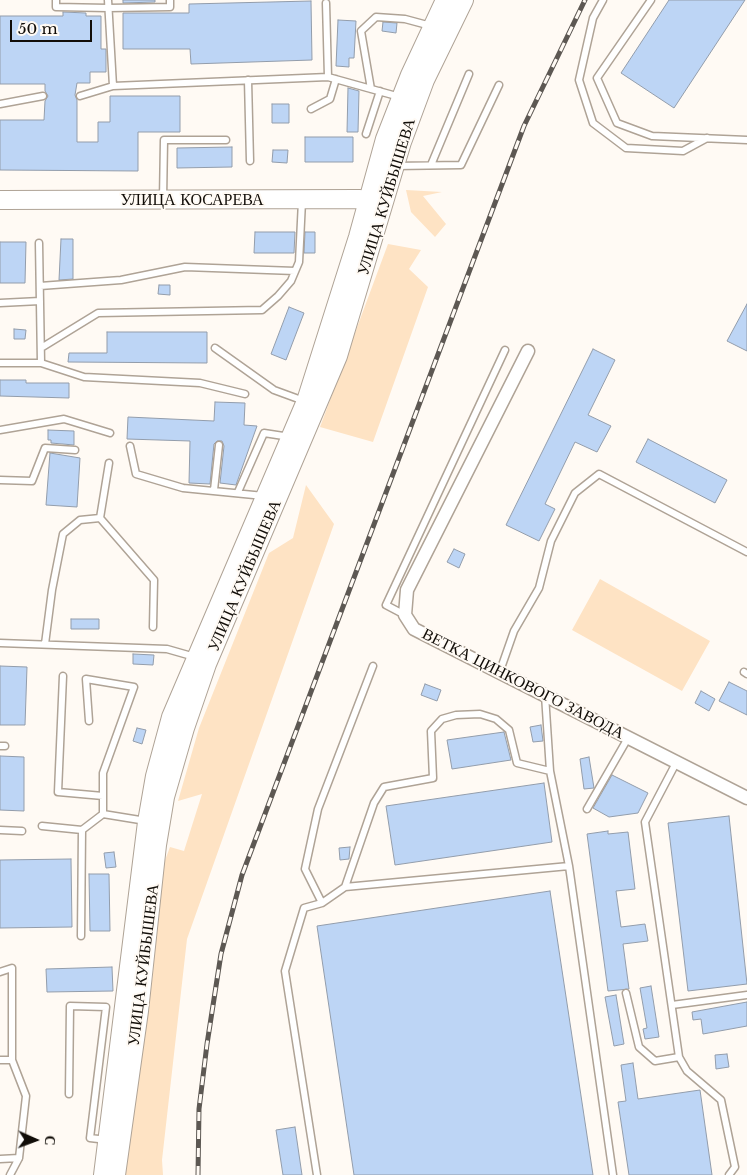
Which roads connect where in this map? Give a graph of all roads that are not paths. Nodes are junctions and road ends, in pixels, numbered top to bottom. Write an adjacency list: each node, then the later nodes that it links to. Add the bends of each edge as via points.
1 (56, 0): 9 (lane, via 56,8)
2 (108, 0): 9 (lane)
3 (170, 0): 9 (lane, via 170,7)
4 (445, 0): 10 (main road, УЛИЦА КУЙБЫШЕВА)
5 (464, 0): 30 (main road, УЛИЦА КУЙБЫШЕВА, via 425,80)
6 (603, 0): 25 (lane, via 593,18 579,80 593,123 626,148 683,151)
7 (651, 0): 25 (lane, via 597,78 617,123 652,136)
8 (326, 3): 12 (lane)
9 (108, 8): 16 (lane)
10 (432, 26): 17 (lane, via 405,19 376,18 361,30); 21 (main road, УЛИЦА КУЙБЫШЕВА)
11 (470, 74): 29 (lane)
12 (328, 77): 13 (lane); 14 (lane)
13 (336, 79): 17 (lane); 23 (lane, via 330,99)
14 (248, 80): 16 (lane); 28 (lane)
15 (499, 85): 29 (lane, via 462,165)
16 (113, 86): 20 (lane)
17 (371, 89): 18 (lane)
18 (380, 91): 21 (lane); 24 (lane)
19 (43, 96): 22 (lane)
20 (80, 96)
21 (402, 97): 34 (main road, УЛИЦА КУЙБЫШЕВА, via 385,139)
22 (0, 104)
23 (311, 109)
24 (366, 134)
25 (708, 137): 27 (lane)
26 (226, 140): 33 (lane, via 164,140)
27 (747, 140)
28 (250, 161)
29 (431, 165): 30 (lane)
30 (394, 166): 34 (main road, УЛИЦА КУЙБЫШЕВА)
31 (302, 199): 33 (main road, УЛИЦА КОСАРЕВА); 34 (main road, УЛИЦА КОСАРЕВА); 36 (lane, via 299,262)
32 (0, 200): 33 (main road, УЛИЦА КОСАРЕВА)
33 (163, 200)
34 (376, 203): 47 (main road, УЛИЦА КУЙБЫШЕВА); 65 (main road, УЛИЦА КУЙБЫШЕВА, via 338,356)
35 (38, 243): 37 (lane)
36 (295, 270): 37 (lane, via 185,267 121,280); 40 (lane, via 291,281 262,310 98,313)
37 (40, 286): 38 (lane)
38 (40, 301): 39 (lane); 40 (lane)
39 (0, 303)
40 (41, 348): 44 (lane)
41 (215, 348): 47 (lane, via 274,390)
42 (505, 350): 61 (lane, via 386,605)
43 (528, 351): 61 (street, via 406,590)
44 (41, 363): 45 (lane); 46 (lane, via 84,377 200,384)
45 (0, 364)
46 (245, 394)
47 (306, 401): 50 (main road, УЛИЦА КУЙБЫШЕВА)
48 (0, 430): 49 (lane, via 64,419)
49 (110, 433)
50 (290, 436): 57 (lane, via 264,433); 58 (main road, УЛИЦА КУЙБЫШЕВА)
51 (219, 445): 56 (lane)
52 (130, 446): 56 (lane, via 136,474 183,488)
53 (75, 450): 55 (lane, via 45,448 32,481)
54 (109, 463): 59 (lane)
55 (0, 480)
56 (214, 490): 57 (lane)
57 (238, 492): 58 (lane)
58 (265, 496): 65 (main road, УЛИЦА КУЙБЫШЕВА)
59 (100, 518): 62 (lane, via 154,580); 64 (lane, via 80,520 63,534)
60 (747, 552): 67 (lane, via 599,474 574,493 550,541 539,588 514,631)
61 (405, 614): 67 (street, ВЕТКА ЦИНКОВОГО ЗАВОДА, via 414,629)
62 (153, 627)
63 (0, 643): 64 (lane)
64 (45, 644): 65 (lane, via 166,649)
65 (202, 661): 78 (main road, УЛИЦА КУЙБЫШЕВА, via 171,717); 95 (main road, УЛИЦА КУЙБЫШЕВА, via 165,796 139,1011)
66 (373, 666): 85 (lane, via 318,809 305,869)
67 (500, 671): 69 (street, ВЕТКА ЦИНКОВОГО ЗАВОДА)
68 (63, 676): 74 (lane, via 58,792)
69 (545, 694): 71 (street, ВЕТКА ЦИНКОВОГО ЗАВОДА); 73 (lane)
70 (90, 721): 74 (lane, via 86,679 134,687 103,773)
71 (628, 738): 72 (street, ВЕТКА ЦИНКОВОГО ЗАВОДА); 76 (lane)
72 (676, 763): 75 (street, ВЕТКА ЦИНКОВОГО ЗАВОДА); 90 (lane, via 645,822)
73 (550, 771): 83 (lane); 84 (lane, via 517,763 509,730 496,719 480,714 442,719 431,731 433,778 384,787 374,803)
74 (103, 796): 77 (lane)
75 (747, 798)
76 (587, 809)
77 (103, 814): 78 (lane); 81 (lane)
78 (147, 822): 95 (main road, УЛИЦА КУЙБЫШЕВА)
79 (42, 826): 81 (lane)
80 (0, 830): 82 (lane)
81 (82, 830): 86 (lane)
82 (22, 831)
83 (569, 866): 84 (lane); 103 (lane)
84 (345, 887): 85 (lane)
85 (322, 903): 102 (lane, via 304,908 285,971)
86 (81, 936)
87 (0, 972): 93 (lane, via 12,968)
88 (626, 993): 91 (lane, via 639,1047 655,1061)
89 (747, 994): 90 (lane)
90 (672, 1005): 91 (lane)
91 (679, 1057): 104 (lane, via 687,1071 722,1100 735,1167)
92 (0, 1060): 93 (lane)
93 (12, 1060): 97 (lane, via 26,1096)
94 (69, 1094): 96 (lane, via 70,1006 106,1007 90,1138)
95 (116, 1120): 96 (main road, УЛИЦА КУЙБЫШЕВА); 101 (main road, УЛИЦА КУЙБЫШЕВА)
96 (107, 1140): 100 (main road, УЛИЦА КУЙБЫШЕВА)
97 (19, 1158): 98 (lane); 99 (lane)
98 (0, 1159)
99 (10, 1175)
100 (103, 1175)
101 (116, 1175)
102 (317, 1175)
103 (614, 1175)
104 (729, 1175)

